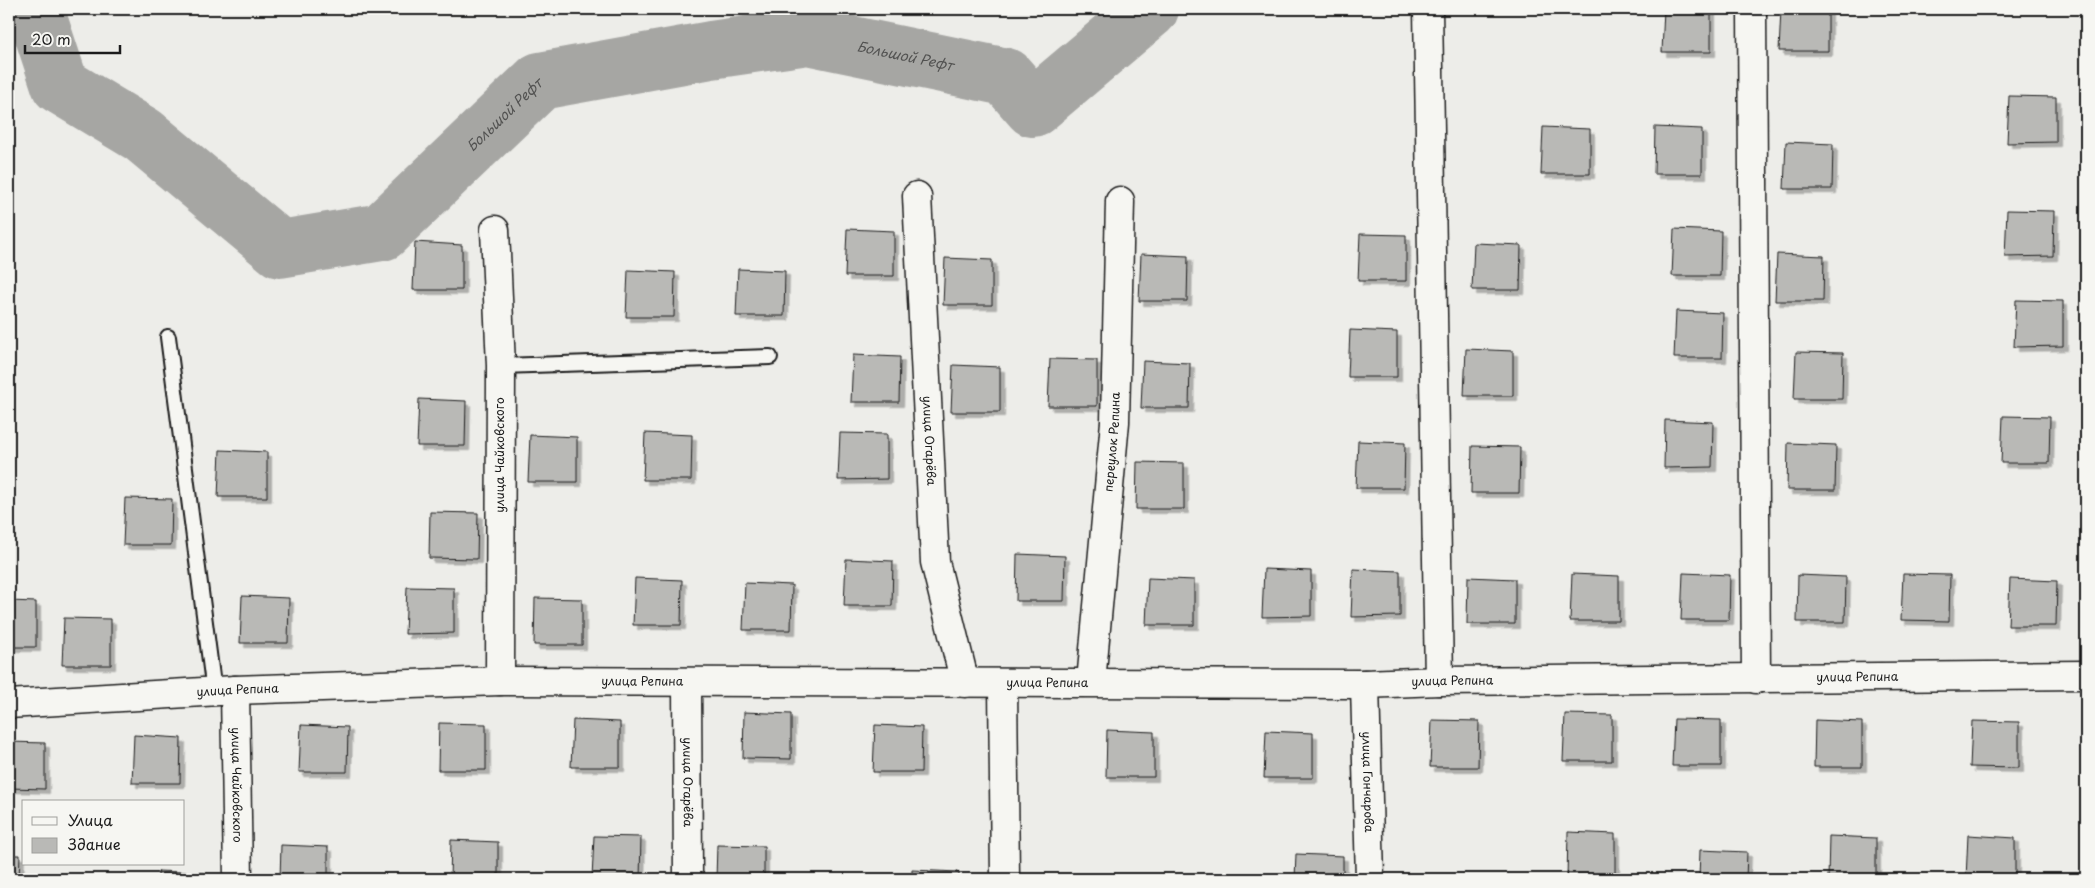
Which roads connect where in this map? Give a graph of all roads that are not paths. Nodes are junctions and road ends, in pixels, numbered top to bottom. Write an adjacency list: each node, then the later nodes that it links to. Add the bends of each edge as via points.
1 (1428, 9): 12 (street)
2 (1752, 9): 10 (street)
3 (917, 196): 15 (street, улица Огарёва, via 935,562)
4 (1120, 200): 13 (street, переулок Репина, via 1115,422)
5 (496, 230): 8 (street, улица Чайковского)
6 (168, 337): 18 (lane)
7 (770, 357): 8 (lane)
8 (501, 366): 11 (street, улица Чайковского)
9 (2086, 674): 10 (street, улица Репина)
10 (1756, 679): 12 (street, улица Репина)
11 (500, 681): 14 (street, улица Репина); 18 (street, улица Репина)
12 (1439, 681): 16 (street, улица Репина)
13 (1092, 682): 16 (street, улица Репина); 17 (street, улица Репина)
14 (687, 683): 15 (street, улица Репина); 21 (street, улица Огарёва)
15 (965, 683): 17 (street, улица Репина)
16 (1365, 684): 23 (street, улица Гончарова)
17 (1003, 685): 22 (street)
18 (224, 691): 19 (street, улица Репина); 20 (street, улица Чайковского)
19 (9, 704)
20 (238, 879)
21 (688, 879)
22 (1004, 879)
23 (1370, 879)

